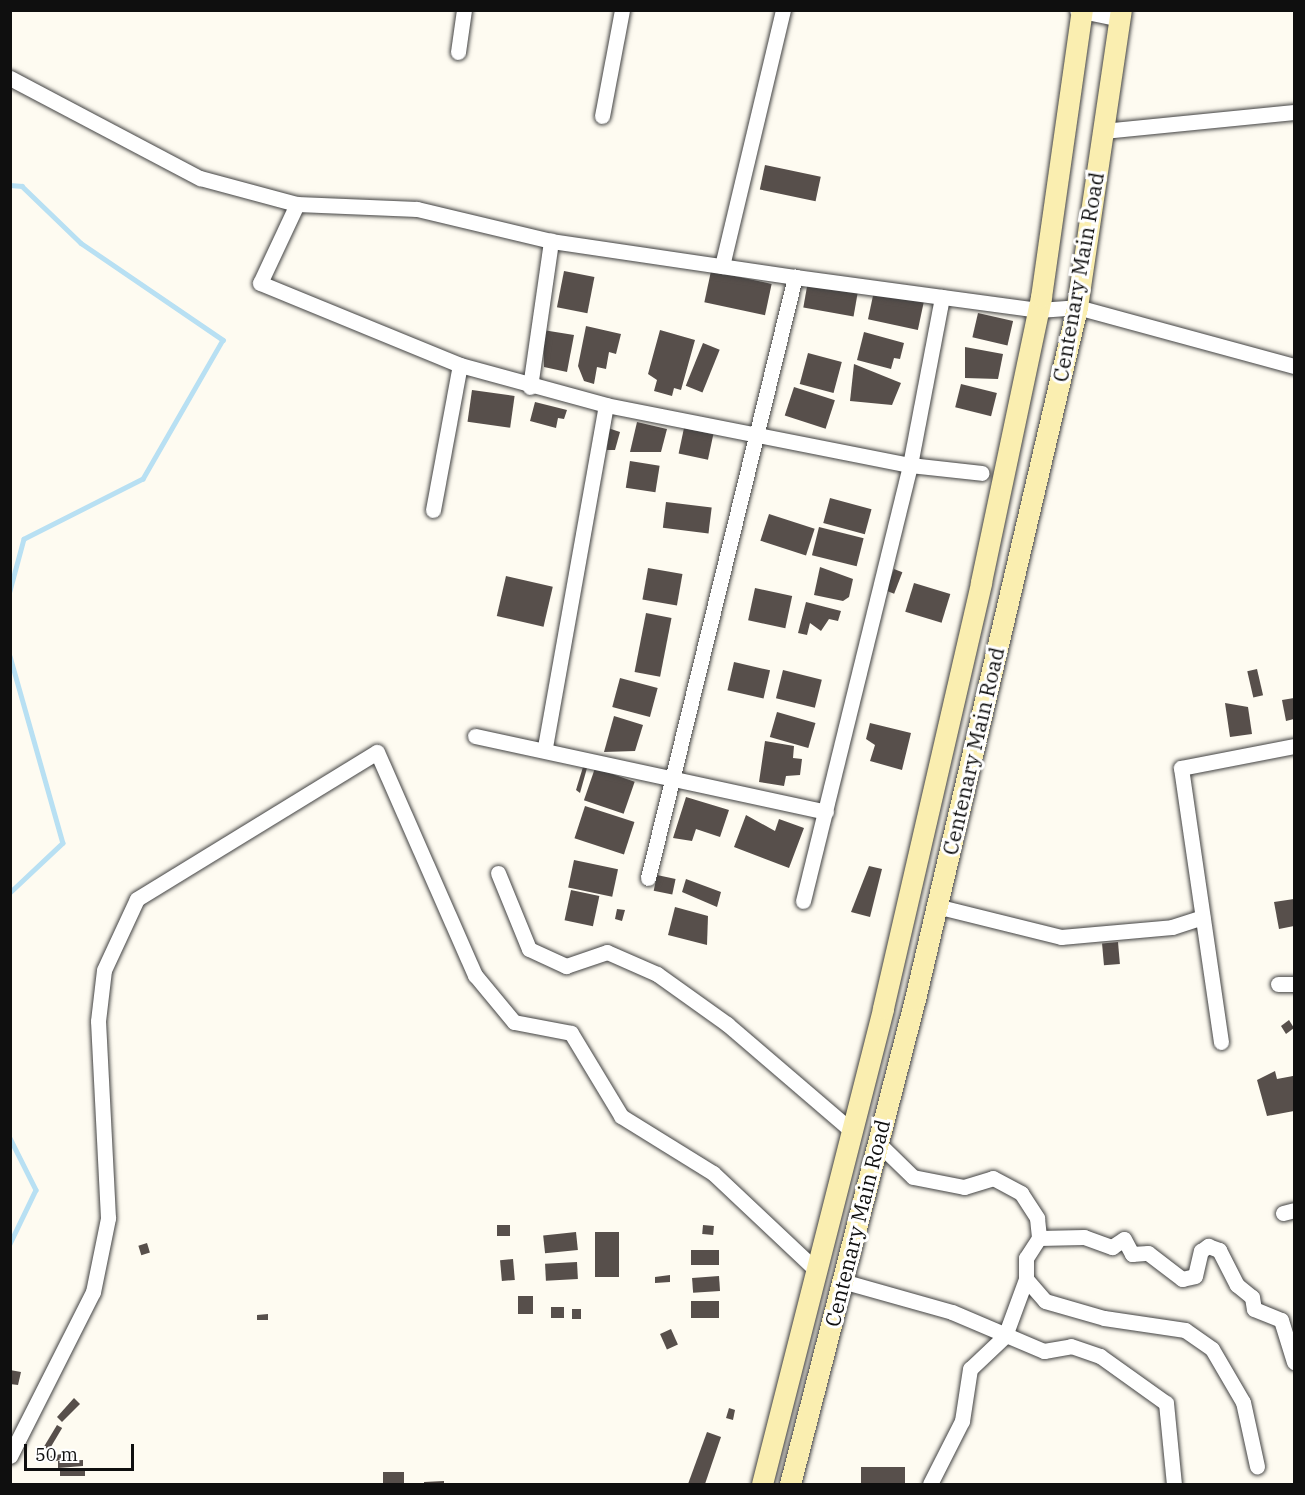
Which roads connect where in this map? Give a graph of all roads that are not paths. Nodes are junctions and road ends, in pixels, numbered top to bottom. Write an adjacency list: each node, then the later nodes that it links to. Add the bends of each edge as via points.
1 (464, 10): 6 (street)
2 (622, 10): 9 (street)
3 (783, 10): 13 (street)
4 (1080, 11): 5 (street); 17 (street, Centenary Main Road)
5 (1120, 15): 10 (street, Centenary Main Road)
6 (458, 52)
7 (10, 78): 11 (street, via 201,177)
8 (1294, 112): 10 (street)
9 (602, 116)
10 (1103, 131): 16 (street, Centenary Main Road)
11 (297, 204): 12 (street, via 417,209); 18 (street, via 260,283)
12 (551, 241): 13 (street); 20 (street)
13 (722, 266): 14 (street)
14 (795, 277): 15 (street); 22 (street)
15 (942, 297): 17 (street); 23 (street)
16 (1077, 307): 17 (street); 19 (street); 34 (street, Centenary Main Road)
17 (1038, 310): 38 (street, Centenary Main Road)
18 (460, 365): 20 (street); 25 (street)
19 (1294, 366)
20 (530, 387): 21 (street)
21 (606, 405): 22 (street); 28 (street)
22 (757, 433): 23 (street); 29 (street)
23 (910, 465): 24 (street); 30 (street)
24 (982, 473)
25 (433, 510)
26 (475, 736): 28 (street)
27 (1294, 746): 35 (street, via 1180,768)
28 (545, 747): 29 (street)
29 (670, 778): 30 (street); 32 (street)
30 (826, 812): 33 (street)
31 (498, 873): 41 (street, via 529,949 566,966 608,952 657,974 727,1024)
32 (648, 878)
33 (803, 901)
34 (936, 906): 35 (street, via 1061,937 1172,927); 39 (street, Centenary Main Road)
35 (1202, 917): 40 (street)
36 (1278, 984): 37 (street)
37 (1294, 984)
38 (882, 1008): 39 (street); 41 (street, Centenary Main Road)
39 (910, 1017): 42 (street, Centenary Main Road)
40 (1221, 1042)
41 (852, 1131): 44 (street, Centenary Main Road)
42 (877, 1142): 43 (street, via 913,1177 964,1187 993,1178 1021,1193 1037,1218); 46 (street, Centenary Main Road)
43 (1039, 1238): 45 (street, via 1026,1258); 48 (street, via 1084,1237 1112,1247 1124,1239 1132,1254 1148,1253 1182,1279 1195,1276 1201,1251 1208,1246 1219,1250 1237,1285 1252,1297 1254,1309 1281,1320)
44 (817, 1271): 49 (street, via 713,1173 621,1116 571,1033 514,1022 475,975 377,752 136,899 104,970 98,1021 108,1218 93,1292); 51 (street, Centenary Main Road)
45 (1026, 1279): 47 (street); 50 (street, via 1045,1301 1104,1318 1185,1330 1212,1349 1243,1402)
46 (842, 1281): 47 (street, via 952,1312); 52 (street, Centenary Main Road)
47 (1005, 1336): 53 (street, via 969,1369 962,1421); 54 (street, via 1044,1351 1071,1346 1100,1356 1166,1403)
48 (1294, 1362)
49 (10, 1456)
50 (1257, 1466)
51 (762, 1485)
52 (790, 1485)
53 (930, 1485)
54 (1174, 1485)

